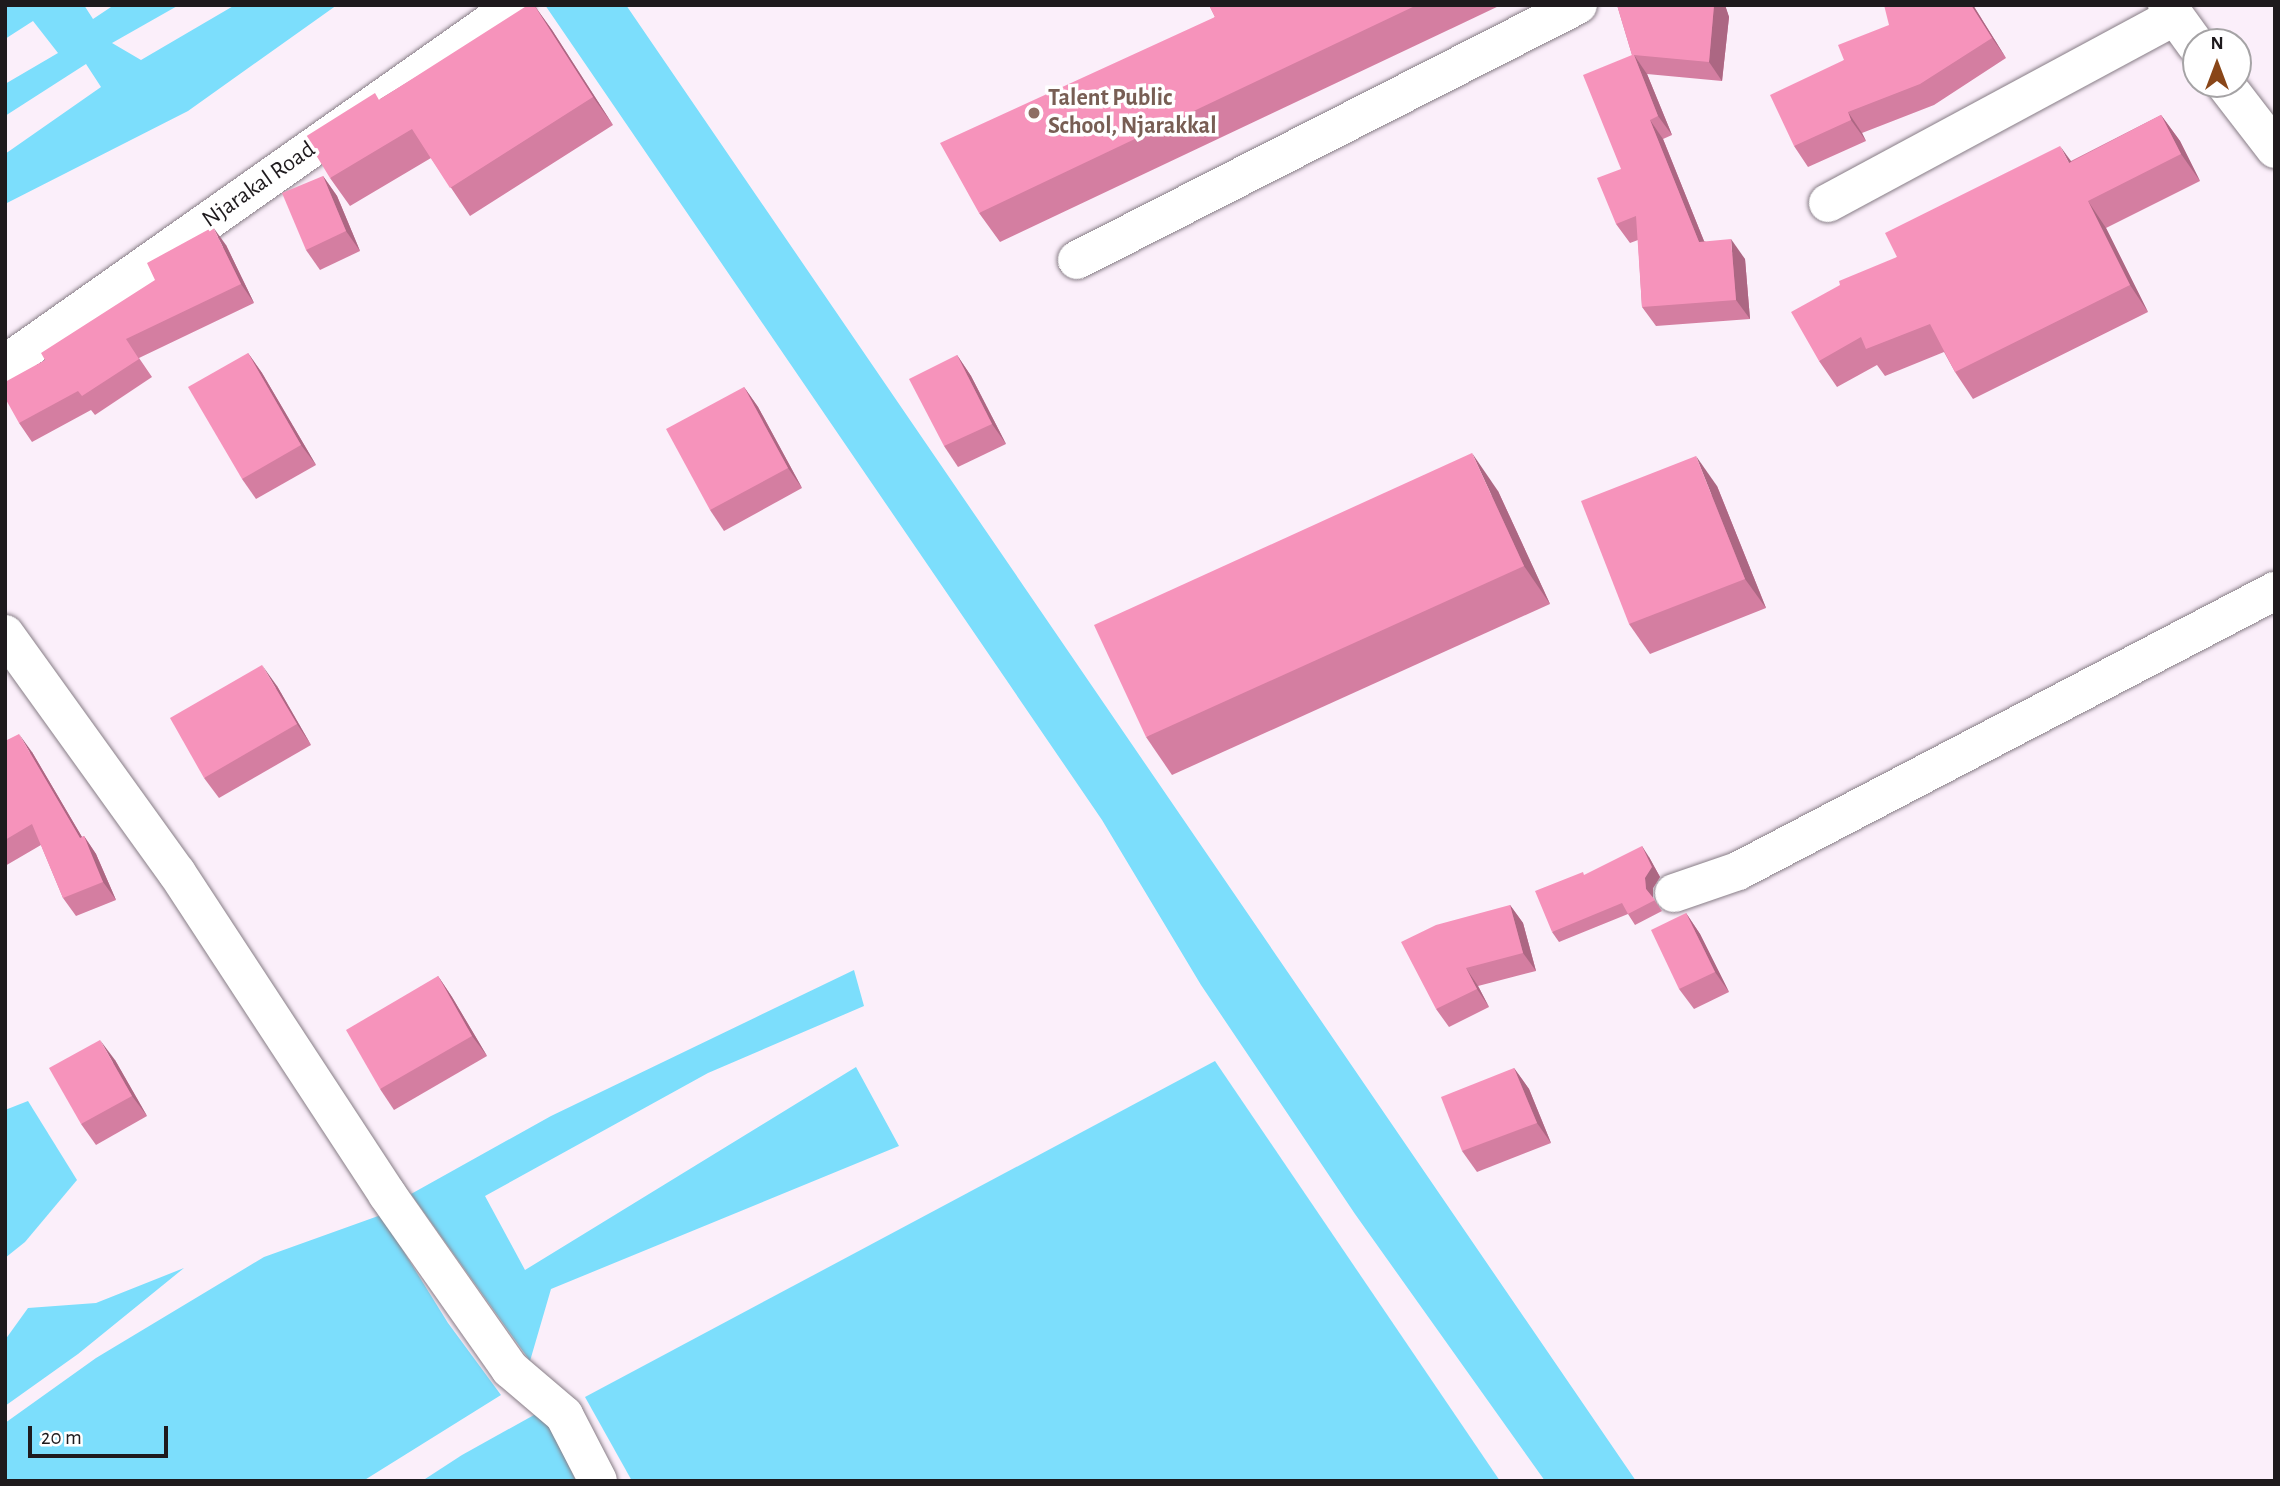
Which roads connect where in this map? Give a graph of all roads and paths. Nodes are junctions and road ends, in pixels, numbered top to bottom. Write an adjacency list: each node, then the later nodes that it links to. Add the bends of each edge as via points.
1 (1578, 5): 7 (street)
2 (514, 6): 8 (street, Njarakal Road)
3 (2179, 22): 6 (street)
4 (2236, 98): 5 (street)
5 (2275, 149)
6 (1828, 203)
7 (1077, 260)
8 (5, 364)
9 (2275, 591): 11 (street, via 1738,871)
10 (5, 634): 12 (street, via 177,873 387,1194 510,1369 564,1416)
11 (1674, 893)
12 (598, 1481)

